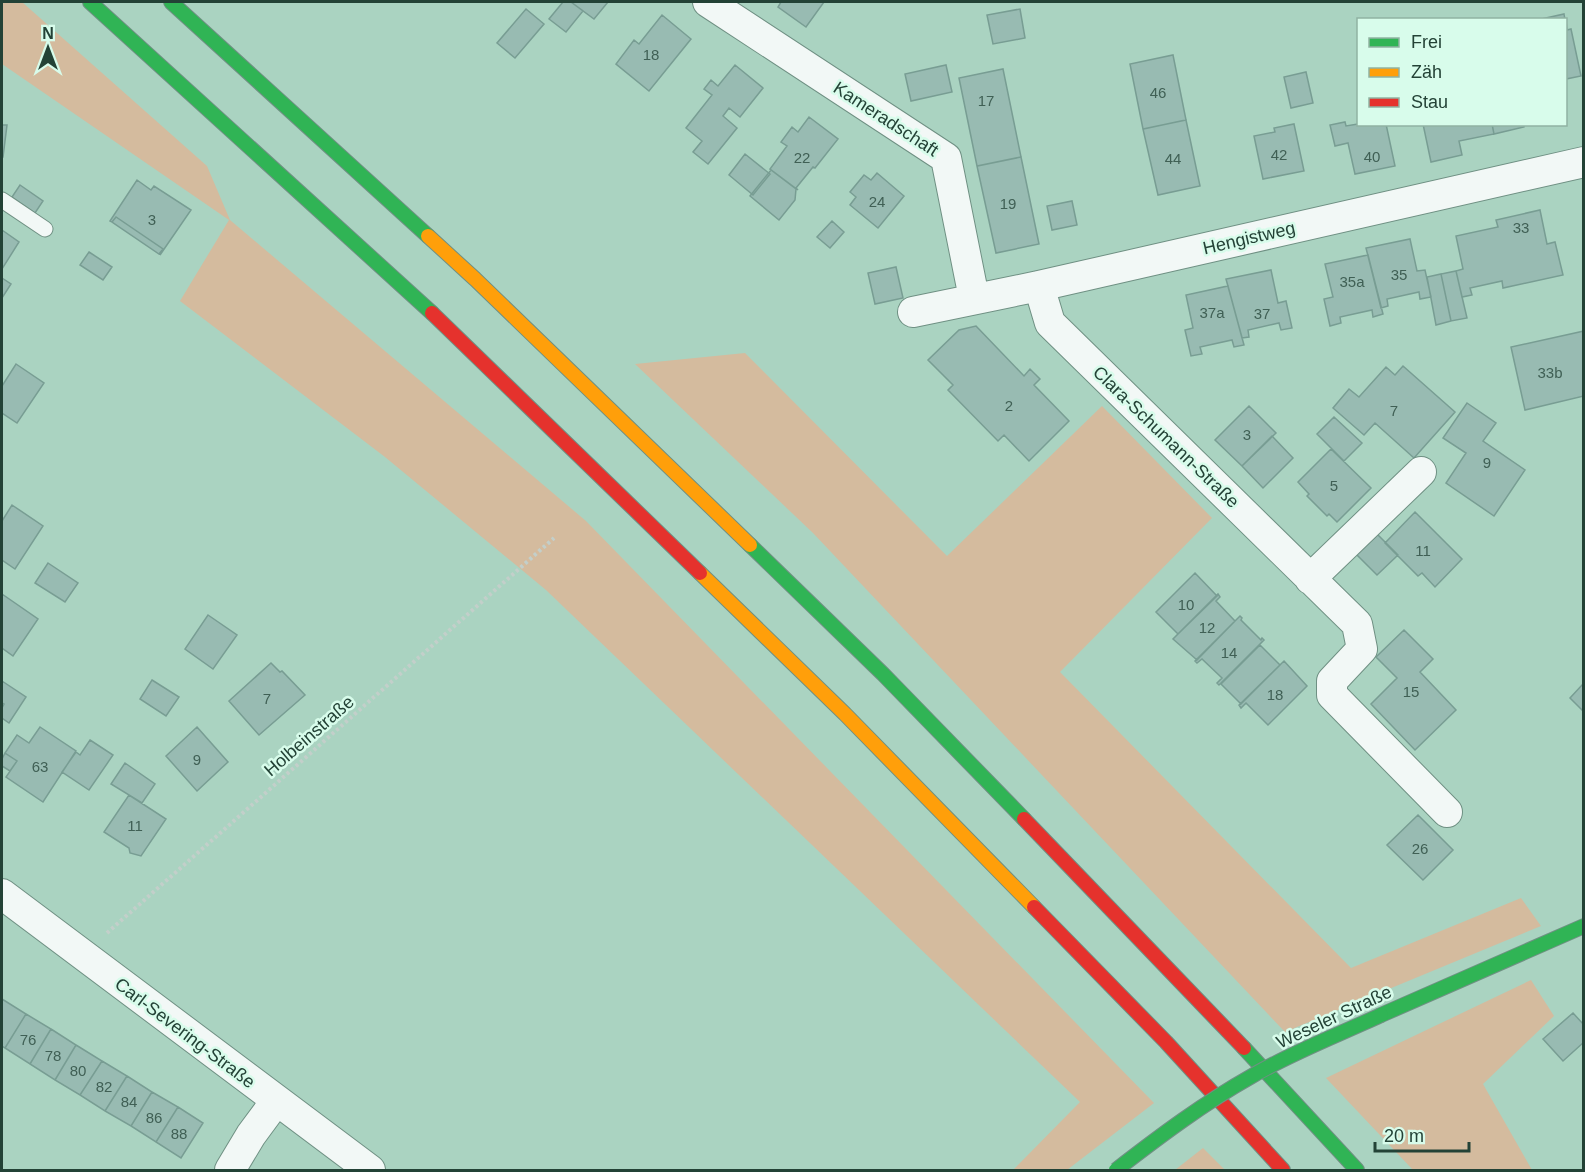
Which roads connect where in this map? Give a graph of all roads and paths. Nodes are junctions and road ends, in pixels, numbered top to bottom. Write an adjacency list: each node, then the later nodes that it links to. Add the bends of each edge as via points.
1 (90, 2): 21 (main road, via 439,320 836,706 1166,1042)
2 (171, 2): 22 (main road, via 475,279 883,674 1203,1003)
3 (708, 2): 8 (street, Kameradschaft, via 946,158)
4 (1584, 162): 7 (street, Hengistweg)
5 (2, 200): 6 (lane)
6 (45, 229)
7 (1039, 286): 8 (street, Hengistweg); 12 (street, Clara-Schumann-Straße, via 1050,323)
8 (974, 298): 9 (street, Hengistweg)
9 (913, 312)
10 (1421, 472): 12 (street)
11 (554, 538): 16 (path, Holbeinstraße)
12 (1310, 579): 13 (street, Clara-Schumann-Straße, via 1357,624 1362,649 1332,681 1332,695)
13 (1447, 812)
14 (2, 894): 16 (street, Carl-Severing-Straße)
15 (1584, 926): 20 (main road, Weseler Straße, bridge, via 1236,1084)
16 (82, 955): 17 (street, Carl-Severing-Straße)
17 (276, 1101): 18 (street); 19 (street, Carl-Severing-Straße)
18 (231, 1170)
19 (370, 1170)
20 (1116, 1170)
21 (1283, 1170)
22 (1357, 1170)

